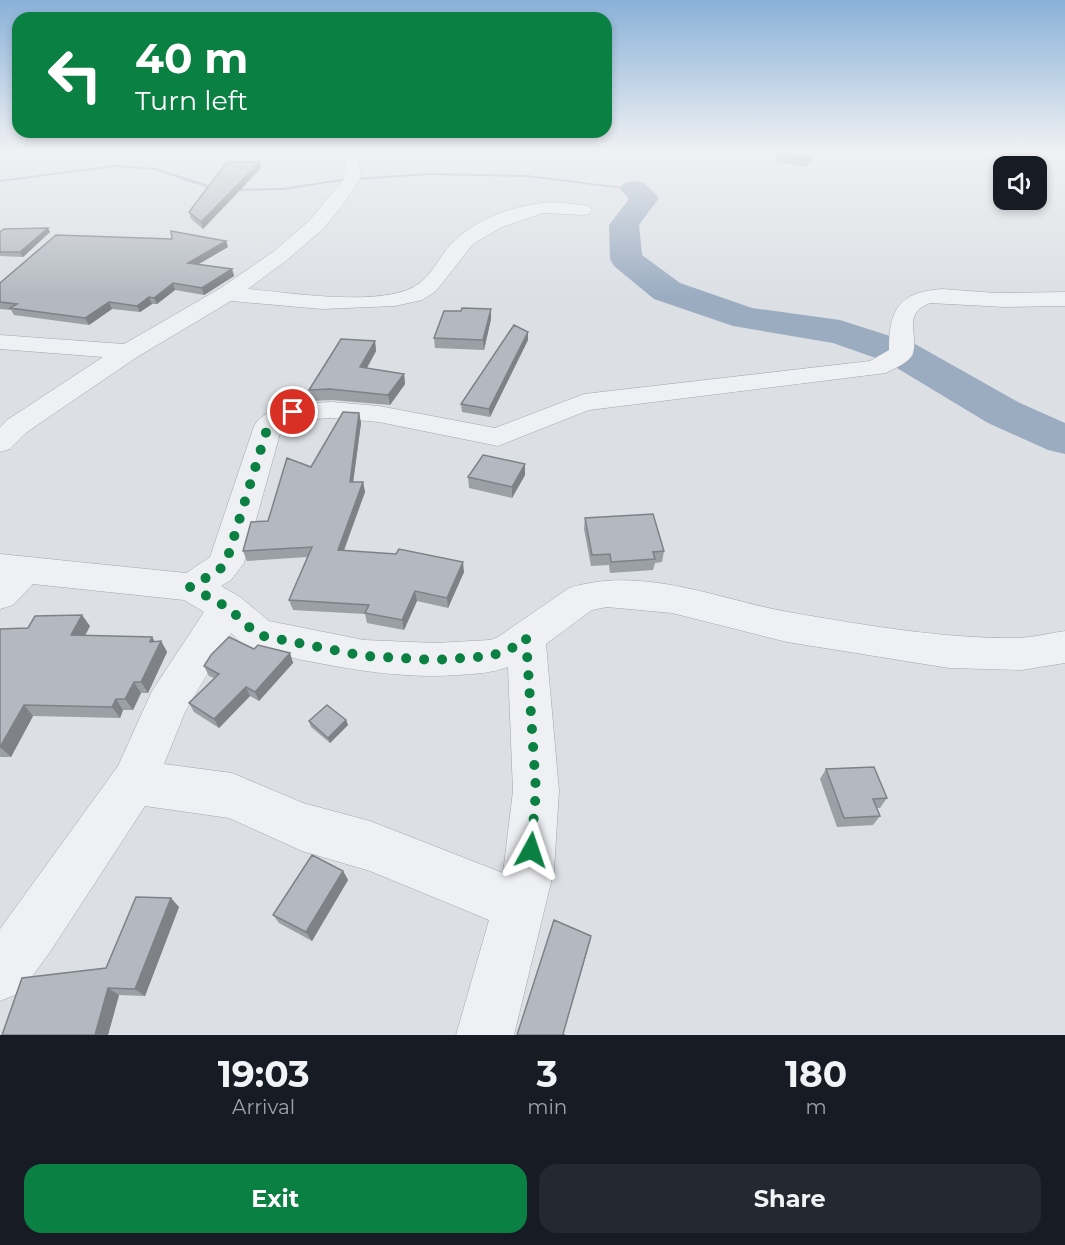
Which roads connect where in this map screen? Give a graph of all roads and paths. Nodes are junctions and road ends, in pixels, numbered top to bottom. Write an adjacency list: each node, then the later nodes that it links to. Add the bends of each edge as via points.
1 (338, 199): 3 (street, via 316,225)
2 (583, 210): 3 (street, via 538,208 474,234 460,245 428,288 412,295 355,301)
3 (227, 294): 6 (street)
4 (1065, 299): 9 (street, via 996,300 931,294 917,299 905,313 899,331 901,352 877,368 584,402 498,437 379,414 332,410 283,415 268,426 226,563 218,571)
5 (0, 342): 6 (street)
6 (128, 352): 7 (street, via 17,426)
7 (0, 442)
8 (8, 577): 9 (street)
9 (209, 597): 10 (street, via 258,635 364,656 435,660 491,656); 12 (street)
10 (526, 638): 11 (street, via 582,598 607,593 672,599 787,627 949,652 1022,654); 13 (street, via 536,791 529,870)
11 (1065, 647)
12 (134, 783): 13 (street, via 232,796 302,827 370,846); 14 (street)
13 (519, 906): 15 (street)
14 (0, 973)
15 (485, 1035)

